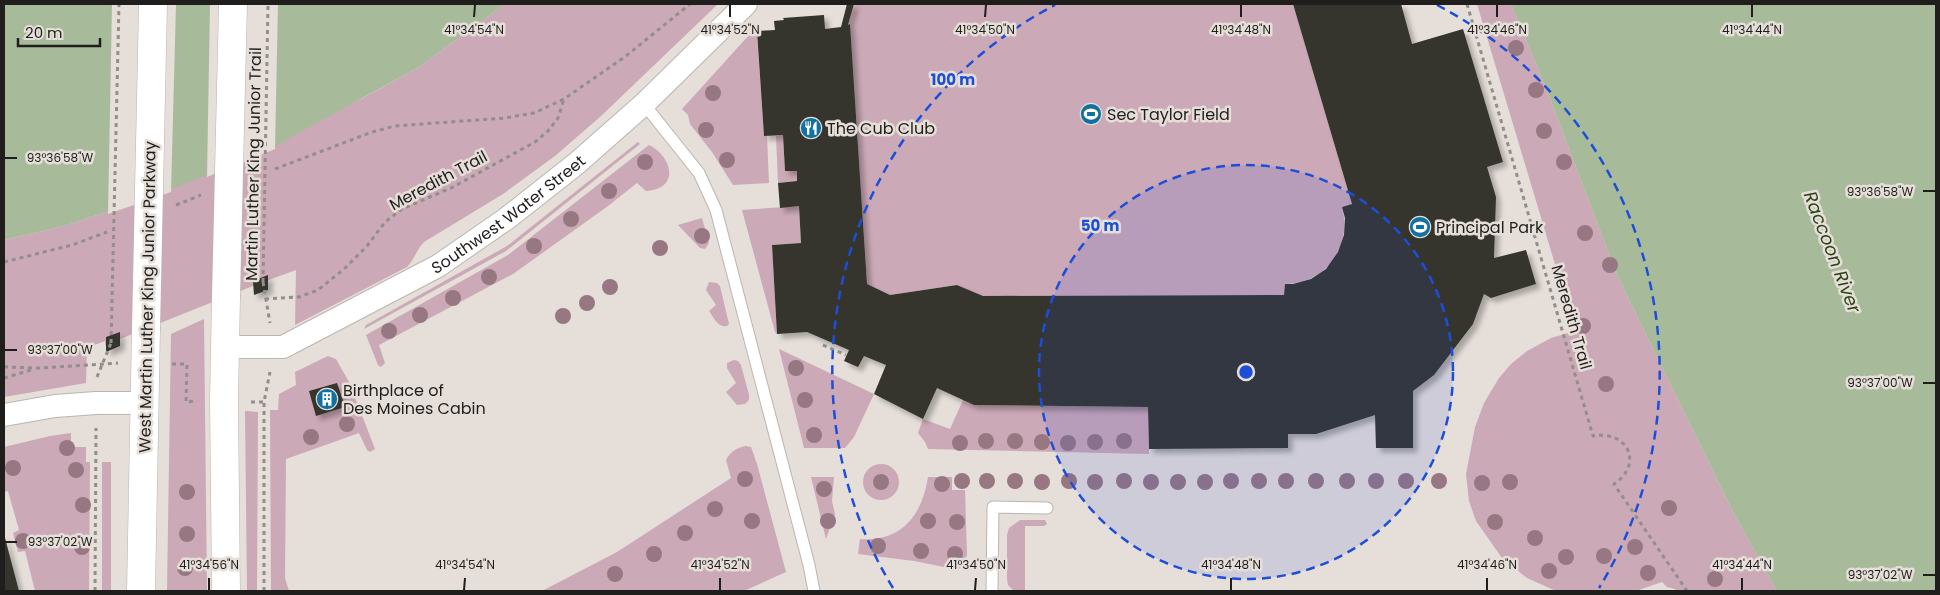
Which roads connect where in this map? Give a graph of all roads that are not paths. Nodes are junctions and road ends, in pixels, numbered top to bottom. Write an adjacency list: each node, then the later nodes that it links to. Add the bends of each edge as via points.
1 (153, 4): 6 (main road, West Martin Luther King Junior Parkway, bridge)
2 (233, 4): 5 (main road, bridge)
3 (746, 4): 4 (street, Southwest Water Street)
4 (644, 104): 5 (street, Southwest Water Street, via 576,164 506,219 438,266 283,347); 11 (lane, via 699,173 716,210)
5 (226, 347): 10 (main road)
6 (144, 403): 7 (street, via 55,406); 9 (main road, West Martin Luther King Junior Parkway)
7 (4, 415)
8 (1047, 508): 12 (lane, via 993,507)
9 (141, 591)
10 (226, 591)
11 (814, 591)
12 (992, 591)

